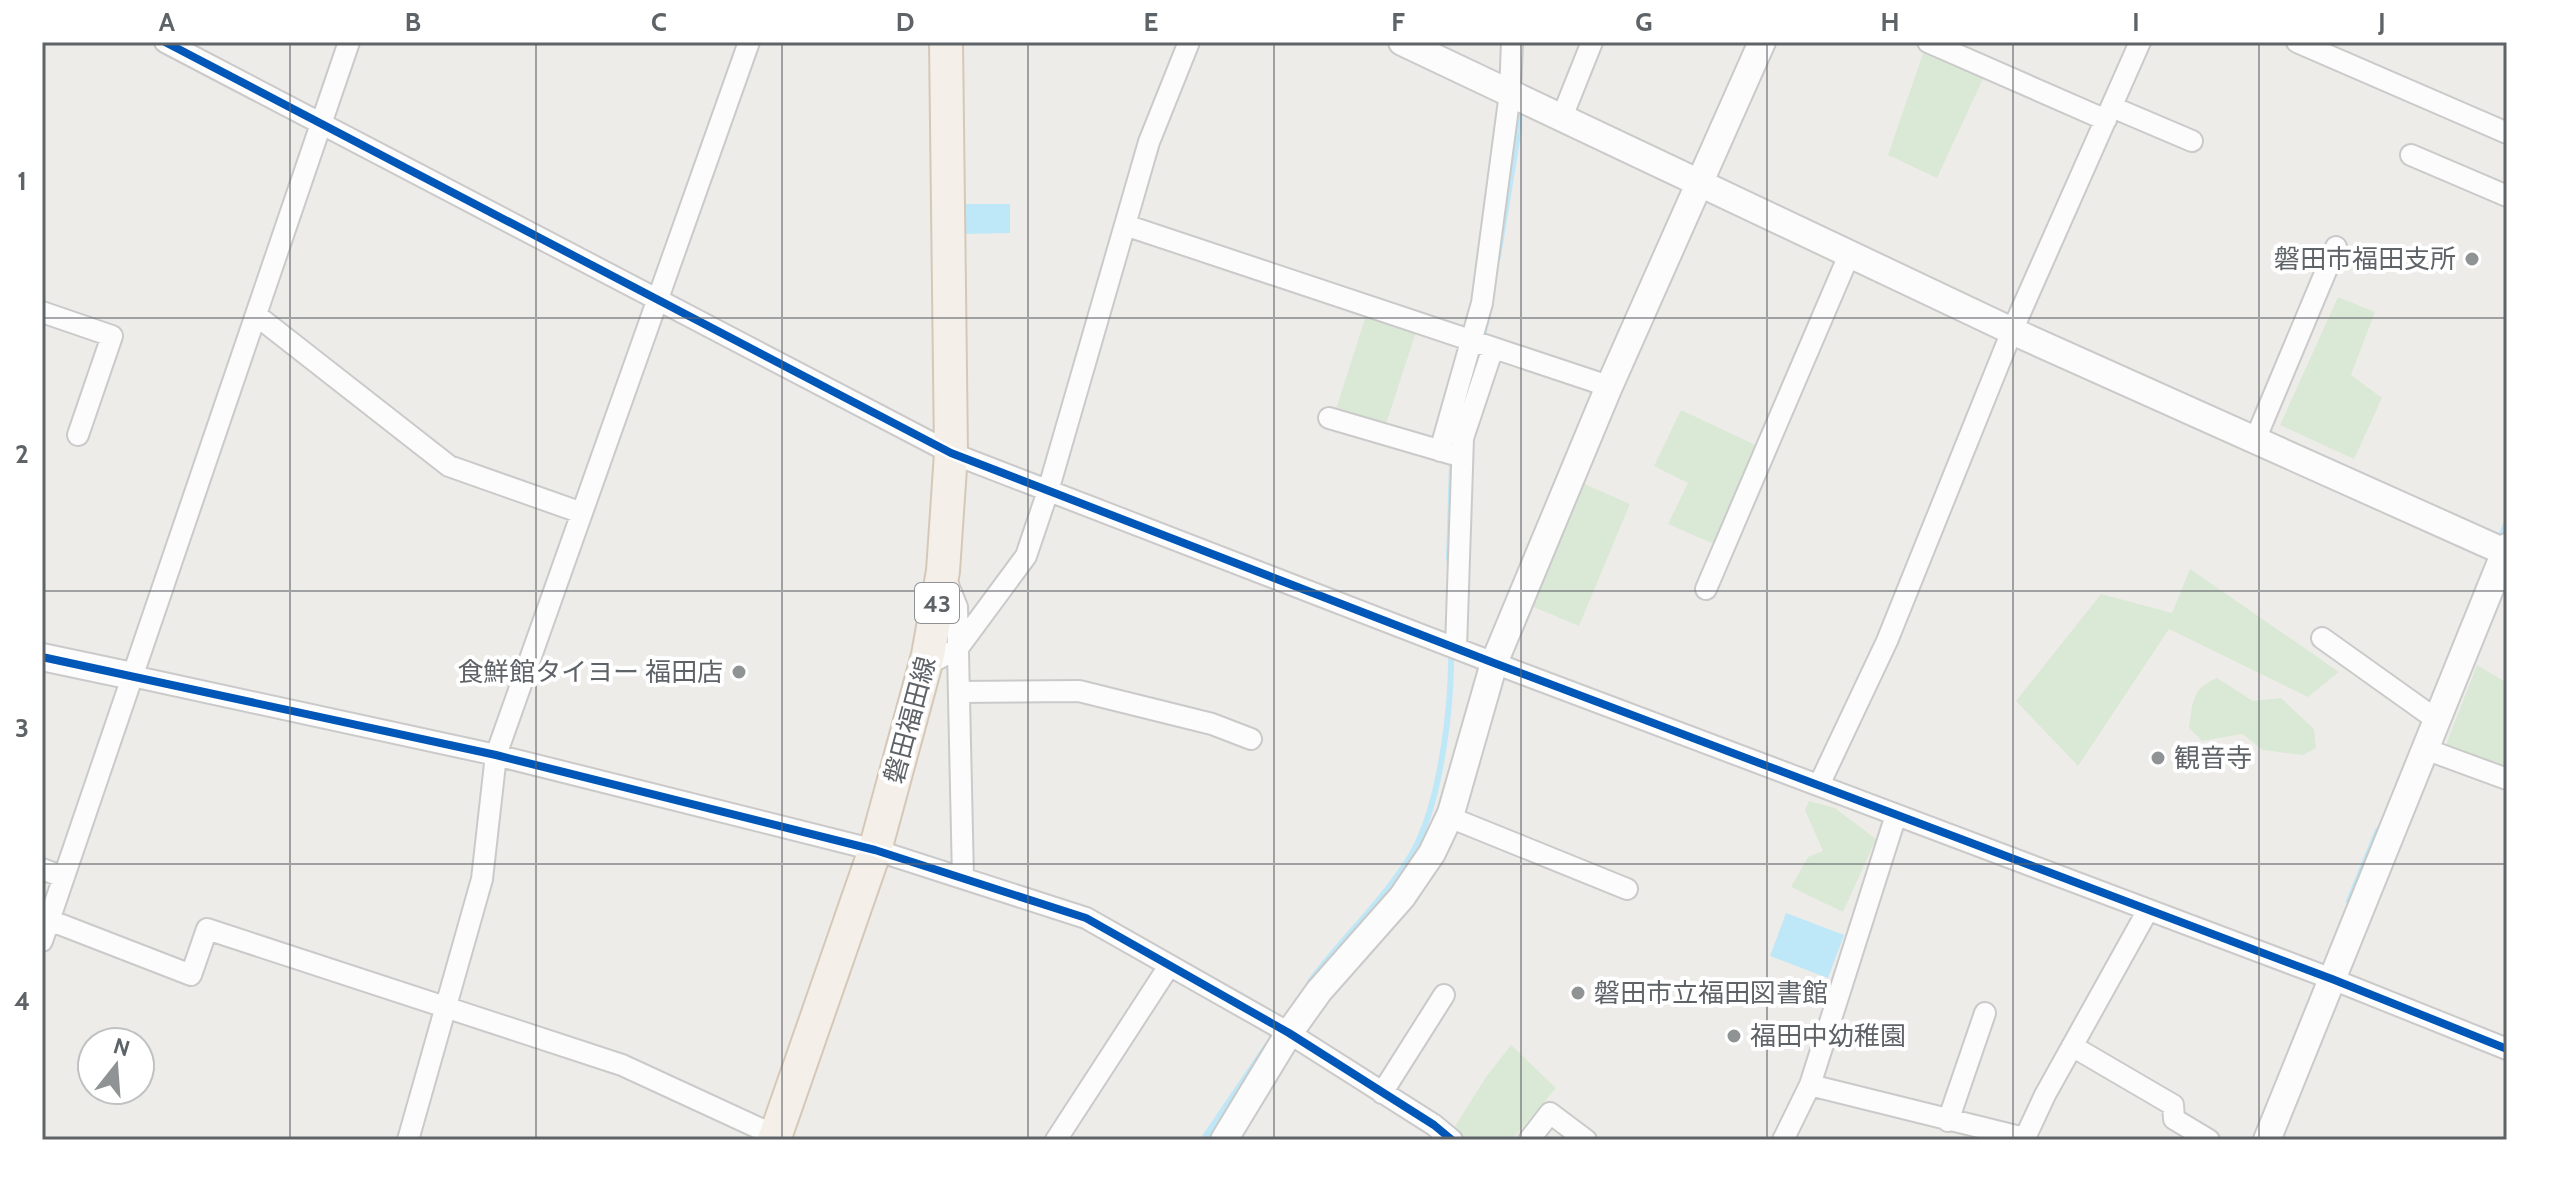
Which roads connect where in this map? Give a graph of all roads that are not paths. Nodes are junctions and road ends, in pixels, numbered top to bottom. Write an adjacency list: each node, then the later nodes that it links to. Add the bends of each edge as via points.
1 (165, 42): 16 (street)
2 (349, 42): 16 (street)
3 (749, 42): 25 (street)
4 (946, 42): 36 (main road, 磐田福田線 / 43)
5 (1189, 42): 22 (street, via 1149,142)
6 (1402, 42): 13 (street)
7 (1512, 42): 13 (street)
8 (1592, 42): 15 (street)
9 (1762, 42): 20 (street)
10 (1928, 42): 14 (street)
11 (2140, 42): 14 (street)
12 (2297, 42): 17 (street)
13 (1510, 93): 15 (street); 29 (street)
14 (2109, 113): 18 (street); 28 (street)
15 (1562, 117): 20 (street)
16 (322, 122): 25 (street); 27 (street)
17 (2507, 133)
18 (2192, 141)
19 (2411, 155): 21 (street)
20 (1700, 185): 24 (street); 31 (street)
21 (2507, 196)
22 (1125, 225): 29 (street); 38 (street)
23 (2336, 247): 34 (street)
24 (1849, 255): 28 (street); 42 (street)
25 (657, 301): 36 (street); 39 (street)
26 (42, 312): 33 (street, via 112,336)
27 (256, 315): 39 (street, via 449,466); 49 (street)
28 (2012, 331): 34 (street); 56 (street, via 1887,641)
29 (1473, 341): 30 (street); 35 (street)
30 (1493, 348): 31 (street); 37 (street)
31 (1608, 389): 47 (street)
32 (1329, 418): 35 (street)
33 (78, 435)
34 (2255, 440): 40 (street)
35 (1440, 451): 37 (street)
36 (951, 453): 38 (street); 41 (main road, 磐田福田線 / 43)
37 (1462, 458): 45 (street)
38 (1048, 491): 44 (street, via 1026,556); 45 (street)
39 (582, 513): 54 (street)
40 (2506, 551): 51 (street)
41 (943, 571): 44 (street, via 957,607); 48 (main road, 磐田福田線 / 43)
42 (1706, 589)
43 (2322, 638): 51 (street)
44 (958, 648): 48 (street); 50 (street)
45 (1456, 648): 47 (street)
46 (42, 657): 49 (street)
47 (1494, 663): 56 (street); 58 (street)
48 (925, 666): 59 (main road, 磐田福田線 / 43)
49 (132, 676): 54 (street); 61 (street)
50 (959, 692): 52 (street, via 1079,691); 62 (street)
51 (2437, 720): 53 (street)
52 (1251, 739)
53 (2425, 749): 55 (street); 68 (street)
54 (496, 755): 59 (street); 70 (street, via 482,879)
55 (2507, 779)
56 (1819, 785): 57 (street)
57 (1896, 815): 64 (street); 75 (street)
58 (1449, 817): 63 (street); 72 (street, via 1402,897)
59 (875, 850): 62 (street); 79 (main road, 磐田福田線 / 43)
60 (42, 869): 61 (street)
61 (64, 877): 65 (street)
62 (963, 878): 67 (street, via 1086,918)
63 (1627, 889)
64 (2148, 910): 68 (street); 73 (street)
65 (49, 920): 66 (street); 70 (street, via 191,975 207,929)
66 (42, 941)
67 (1169, 966): 72 (street); 82 (street)
68 (2332, 979): 74 (street); 89 (street)
69 (1444, 995): 76 (street)
70 (446, 1007): 79 (street, via 622,1065); 81 (street)
71 (1985, 1013): 77 (street)
72 (1289, 1033): 76 (street); 83 (street)
73 (2072, 1046): 80 (street); 88 (street, via 2173,1105 2174,1119)
74 (2507, 1049)
75 (1810, 1085): 77 (street); 87 (street)
76 (1382, 1093): 78 (street)
77 (1948, 1121): 80 (street)
78 (1431, 1133): 84 (street)
79 (775, 1138)
80 (2024, 1139)
81 (408, 1140)
82 (1056, 1140)
83 (1224, 1140)
84 (1452, 1140)
85 (1529, 1140): 86 (street, via 1550,1113)
86 (1586, 1140)
87 (1783, 1140)
88 (2209, 1140)
89 (2267, 1140)

